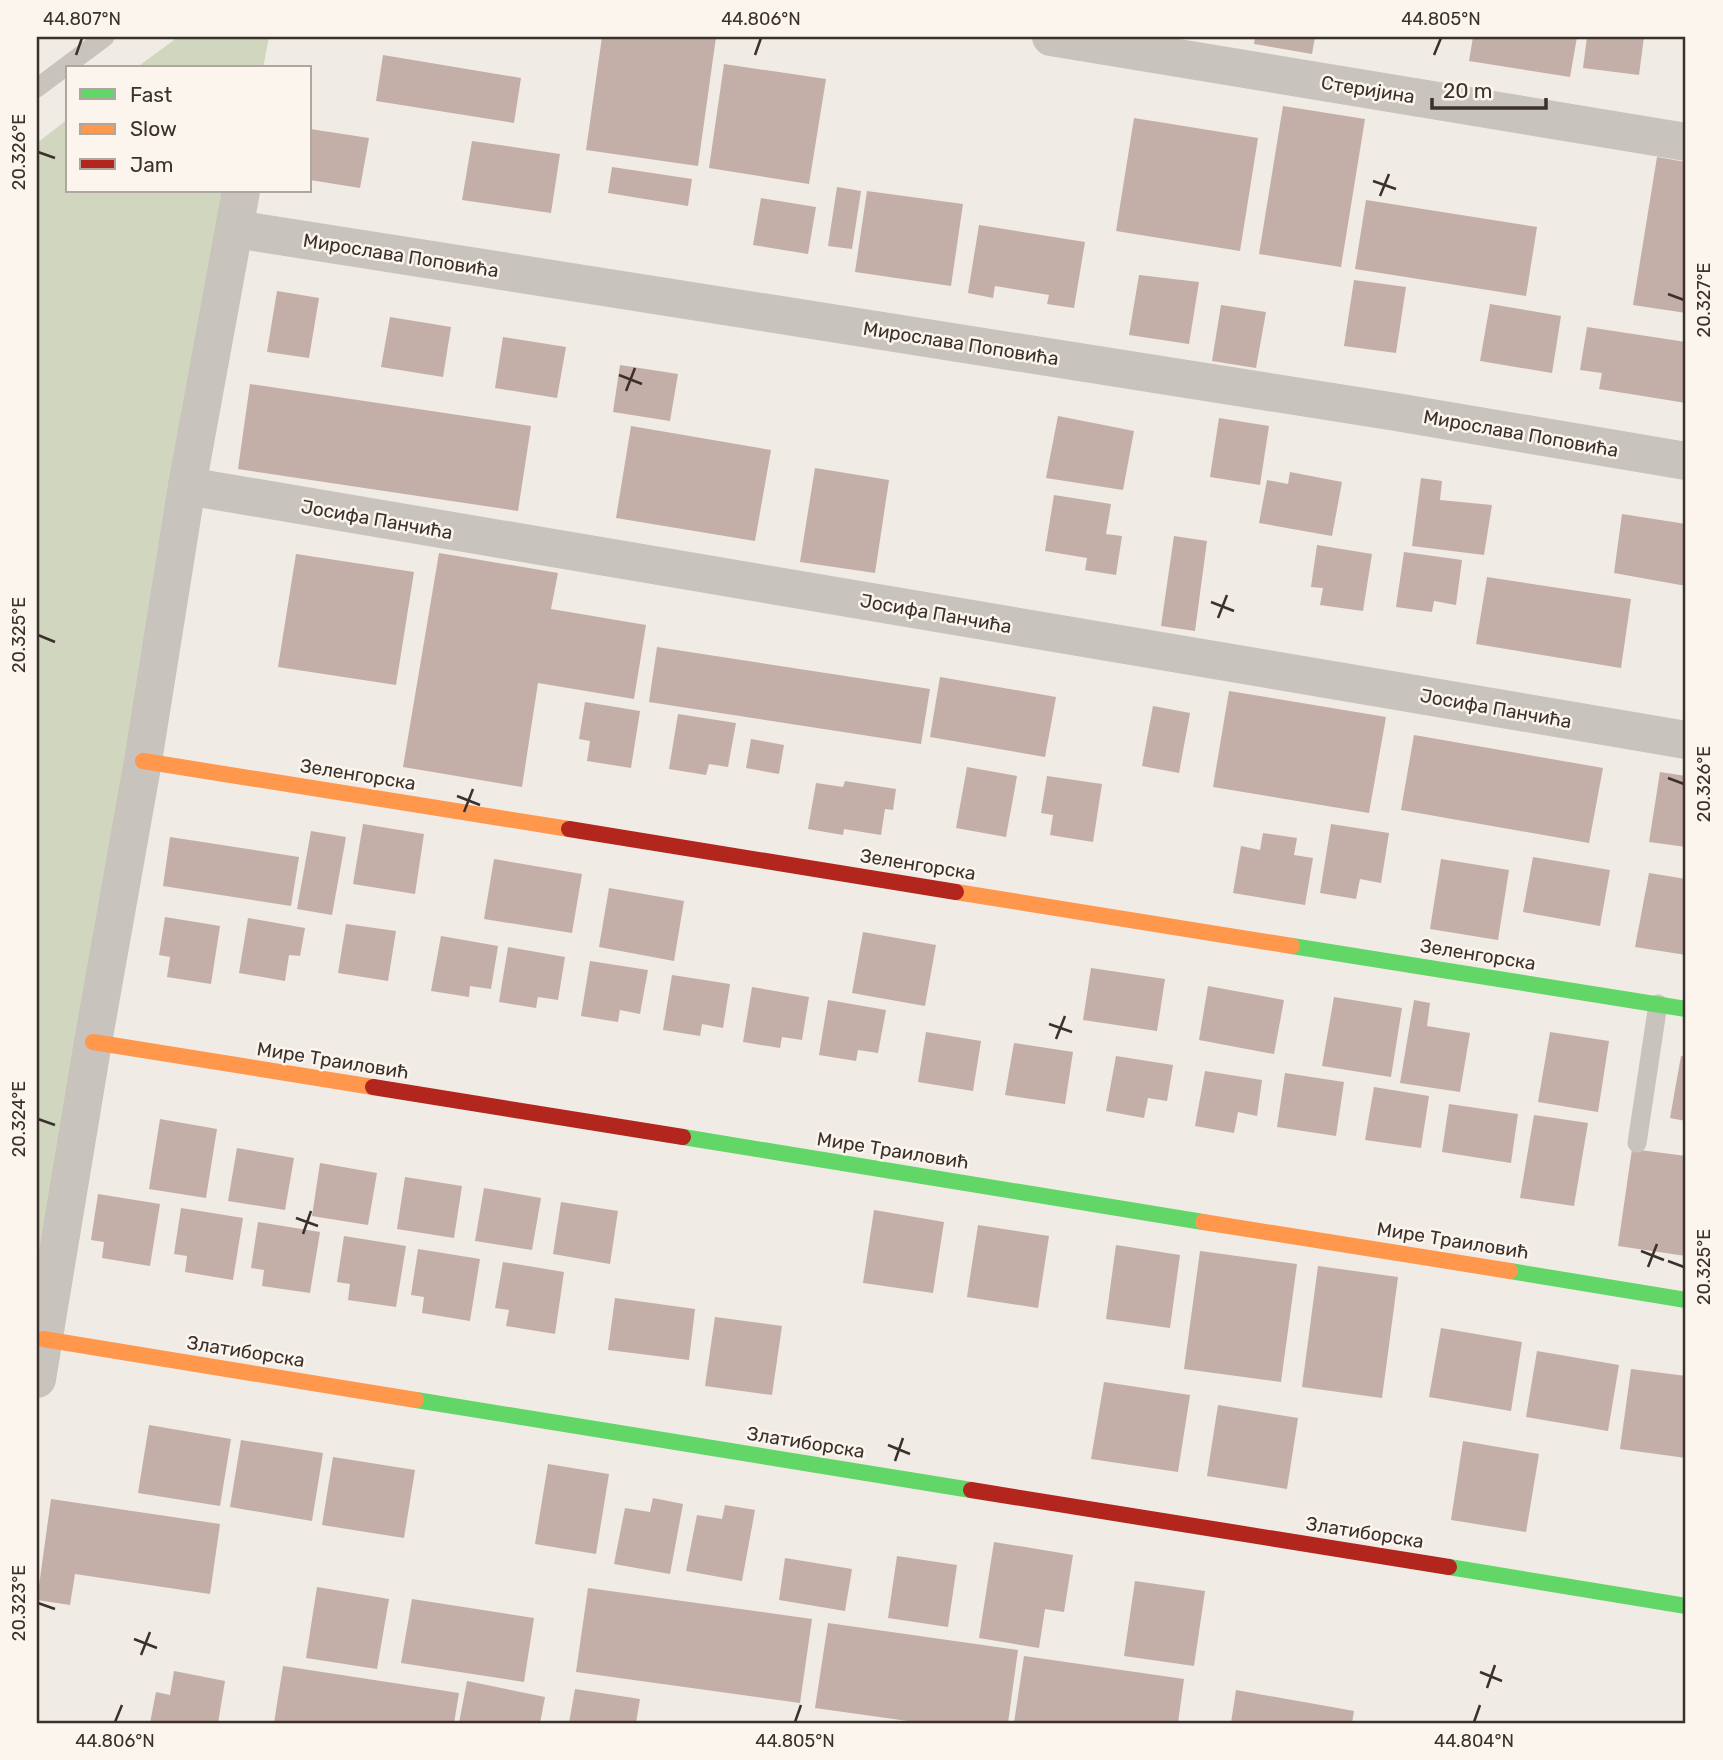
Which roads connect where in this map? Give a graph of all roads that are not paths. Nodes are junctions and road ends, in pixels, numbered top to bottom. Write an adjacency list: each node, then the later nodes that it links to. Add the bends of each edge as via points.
1 (105, 37): 3 (lane)
2 (1051, 37): 6 (street, Стеријина)
3 (66, 66)
4 (66, 66): 5 (lane)
5 (37, 88)
6 (1686, 142)
7 (241, 192): 8 (street)
8 (234, 229): 9 (street, Мирослава Поповића); 10 (street)
9 (1686, 461)
10 (187, 486): 11 (street, Јосифа Панчића); 12 (street)
11 (1686, 740)
12 (143, 761): 13 (street, Зеленгорска); 15 (street)
13 (1658, 1004): 14 (street, Зеленгорска); 16 (lane)
14 (1686, 1009)
15 (93, 1042): 17 (street, Мире Траиловић); 18 (street)
16 (1637, 1143)
17 (1686, 1300)
18 (43, 1339): 19 (street); 20 (street, Златиборска)
19 (37, 1379)
20 (1686, 1606)

